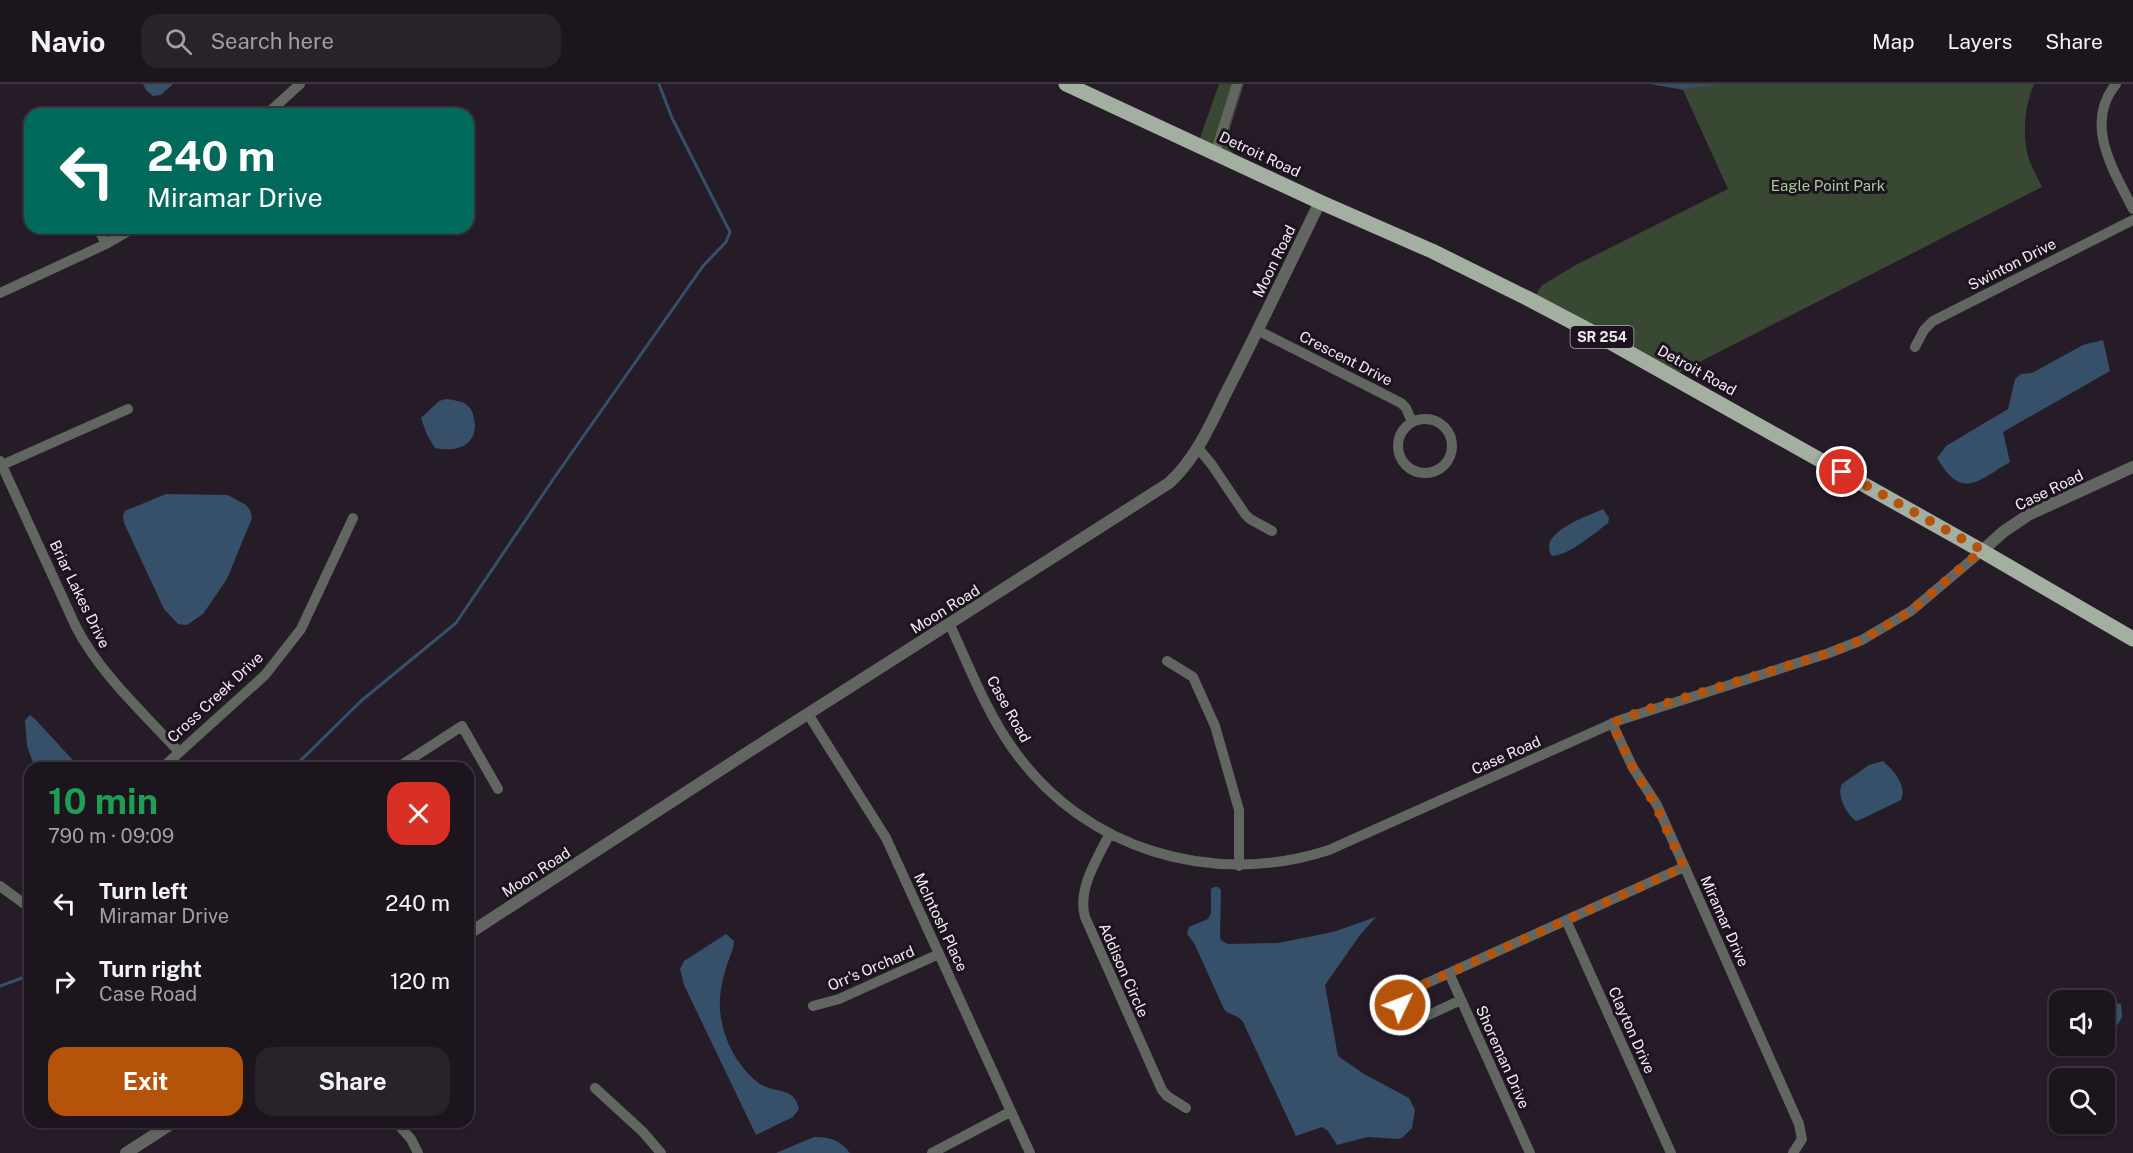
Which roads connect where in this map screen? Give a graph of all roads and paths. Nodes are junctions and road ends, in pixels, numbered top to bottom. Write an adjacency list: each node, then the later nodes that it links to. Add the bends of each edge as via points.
1 (300, 84): 5 (street)
2 (1066, 84): 6 (main road, Detroit Road / SR 254)
3 (1237, 84): 6 (street)
4 (2116, 84): 8 (street, via 2104,106 2102,140)
5 (274, 108)
6 (1215, 154): 7 (main road, Detroit Road / SR 254)
7 (1320, 202): 14 (street, Moon Road); 23 (main road, Detroit Road / SR 254, via 1432,251 1601,337)
8 (2133, 209)
9 (2133, 220): 15 (street, Swinton Drive, via 1933,321)
10 (101, 234): 12 (street)
11 (124, 234): 12 (street)
12 (106, 244): 13 (street)
13 (0, 293)
14 (1257, 330): 17 (street, Crescent Drive, via 1401,403); 18 (street, Moon Road)
15 (1915, 347)
16 (128, 409): 19 (street)
17 (1412, 422): 17 (street, via 1400,435 1399,453 1409,468 1417,472 1435,471 1449,460 1450,434 1429,419)
18 (1198, 448): 22 (street, via 1245,514); 24 (street, Moon Road, via 1169,483)
19 (1, 463): 29 (street, Briar Lakes Drive, via 88,648)
20 (2133, 467): 23 (street, Case Road, via 2028,515)
21 (353, 518): 29 (street, Cross Creek Drive, via 301,629 265,675)
22 (1272, 531)
23 (1982, 550): 25 (main road, Detroit Road / SR 254); 28 (street, Case Road, via 1911,611 1862,640)
24 (949, 623): 27 (street, Moon Road); 33 (street, Case Road, via 992,715 1022,761 1065,805)
25 (2133, 639)
26 (1167, 661): 34 (street, via 1193,677 1215,726 1239,810)
27 (808, 714): 39 (street, Moon Road); 40 (street, McIntosh Place, via 886,838)
28 (1612, 723): 34 (street, Case Road, via 1346,844 1299,859); 35 (street, Miramar Drive)
29 (179, 752): 30 (street, Cross Creek Drive)
30 (168, 762)
31 (406, 762): 32 (street, via 462,726)
32 (498, 789)
33 (1110, 833): 34 (street, Case Road, via 1182,861); 45 (street, Addison Circle, via 1086,885 1084,917 1162,1090)
34 (1239, 866)
35 (1684, 867): 38 (street); 56 (street, Miramar Drive, via 1799,1125 1801,1143)
36 (0, 886): 37 (street)
37 (24, 904)
38 (1566, 920): 41 (street); 55 (street, Clayton Drive)
39 (474, 930)
40 (939, 954): 43 (street, Orr's Orchard, via 839,999); 46 (street, McIntosh Place)
41 (1449, 973): 42 (street, Shoreman Drive); 42 (street, via 1405,993 1401,1010 1407,1017 1418,1019)
42 (1461, 1000): 54 (street, Shoreman Drive)
43 (813, 1006)
44 (595, 1088): 51 (street)
45 (1186, 1108)
46 (1011, 1112): 52 (street); 53 (street, McIntosh Place)
47 (165, 1128): 49 (street)
48 (401, 1128): 50 (street)
49 (126, 1153)
50 (418, 1153)
51 (661, 1153)
52 (932, 1153)
53 (1030, 1153)
54 (1530, 1153)
55 (1671, 1153)
56 (1793, 1153)

